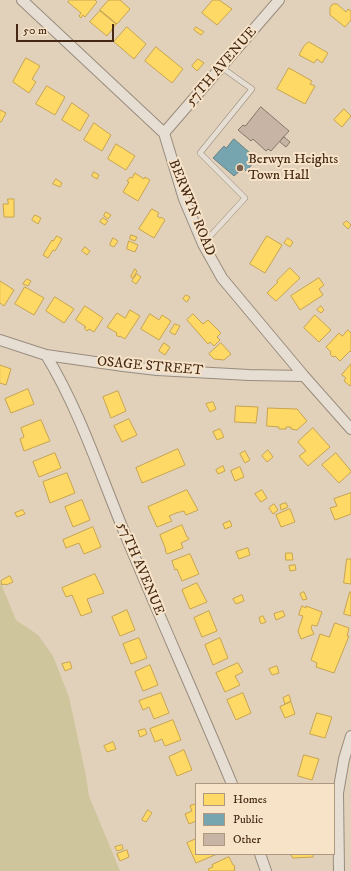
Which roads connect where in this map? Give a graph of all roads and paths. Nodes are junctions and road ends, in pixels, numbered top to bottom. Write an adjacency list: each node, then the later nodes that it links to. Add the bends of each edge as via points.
1 (22, 0): 4 (street, BERWYN ROAD)
2 (280, 0): 3 (street, 57TH AVENUE)
3 (221, 67): 4 (street, 57TH AVENUE); 5 (lane, via 252,89 200,153 245,198)
4 (164, 134): 5 (street, BERWYN ROAD, via 184,199)
5 (203, 244): 8 (street, BERWYN ROAD, via 222,278)
6 (0, 340): 7 (street, OSAGE STREET)
7 (46, 355): 8 (street, OSAGE STREET, via 157,370); 11 (street, 57TH AVENUE, via 72,406)
8 (304, 376): 9 (street, BERWYN ROAD)
9 (351, 429)
10 (351, 736): 14 (street, via 338,793)
11 (232, 783)
12 (260, 855): 13 (street)
13 (266, 871)
14 (339, 871)

